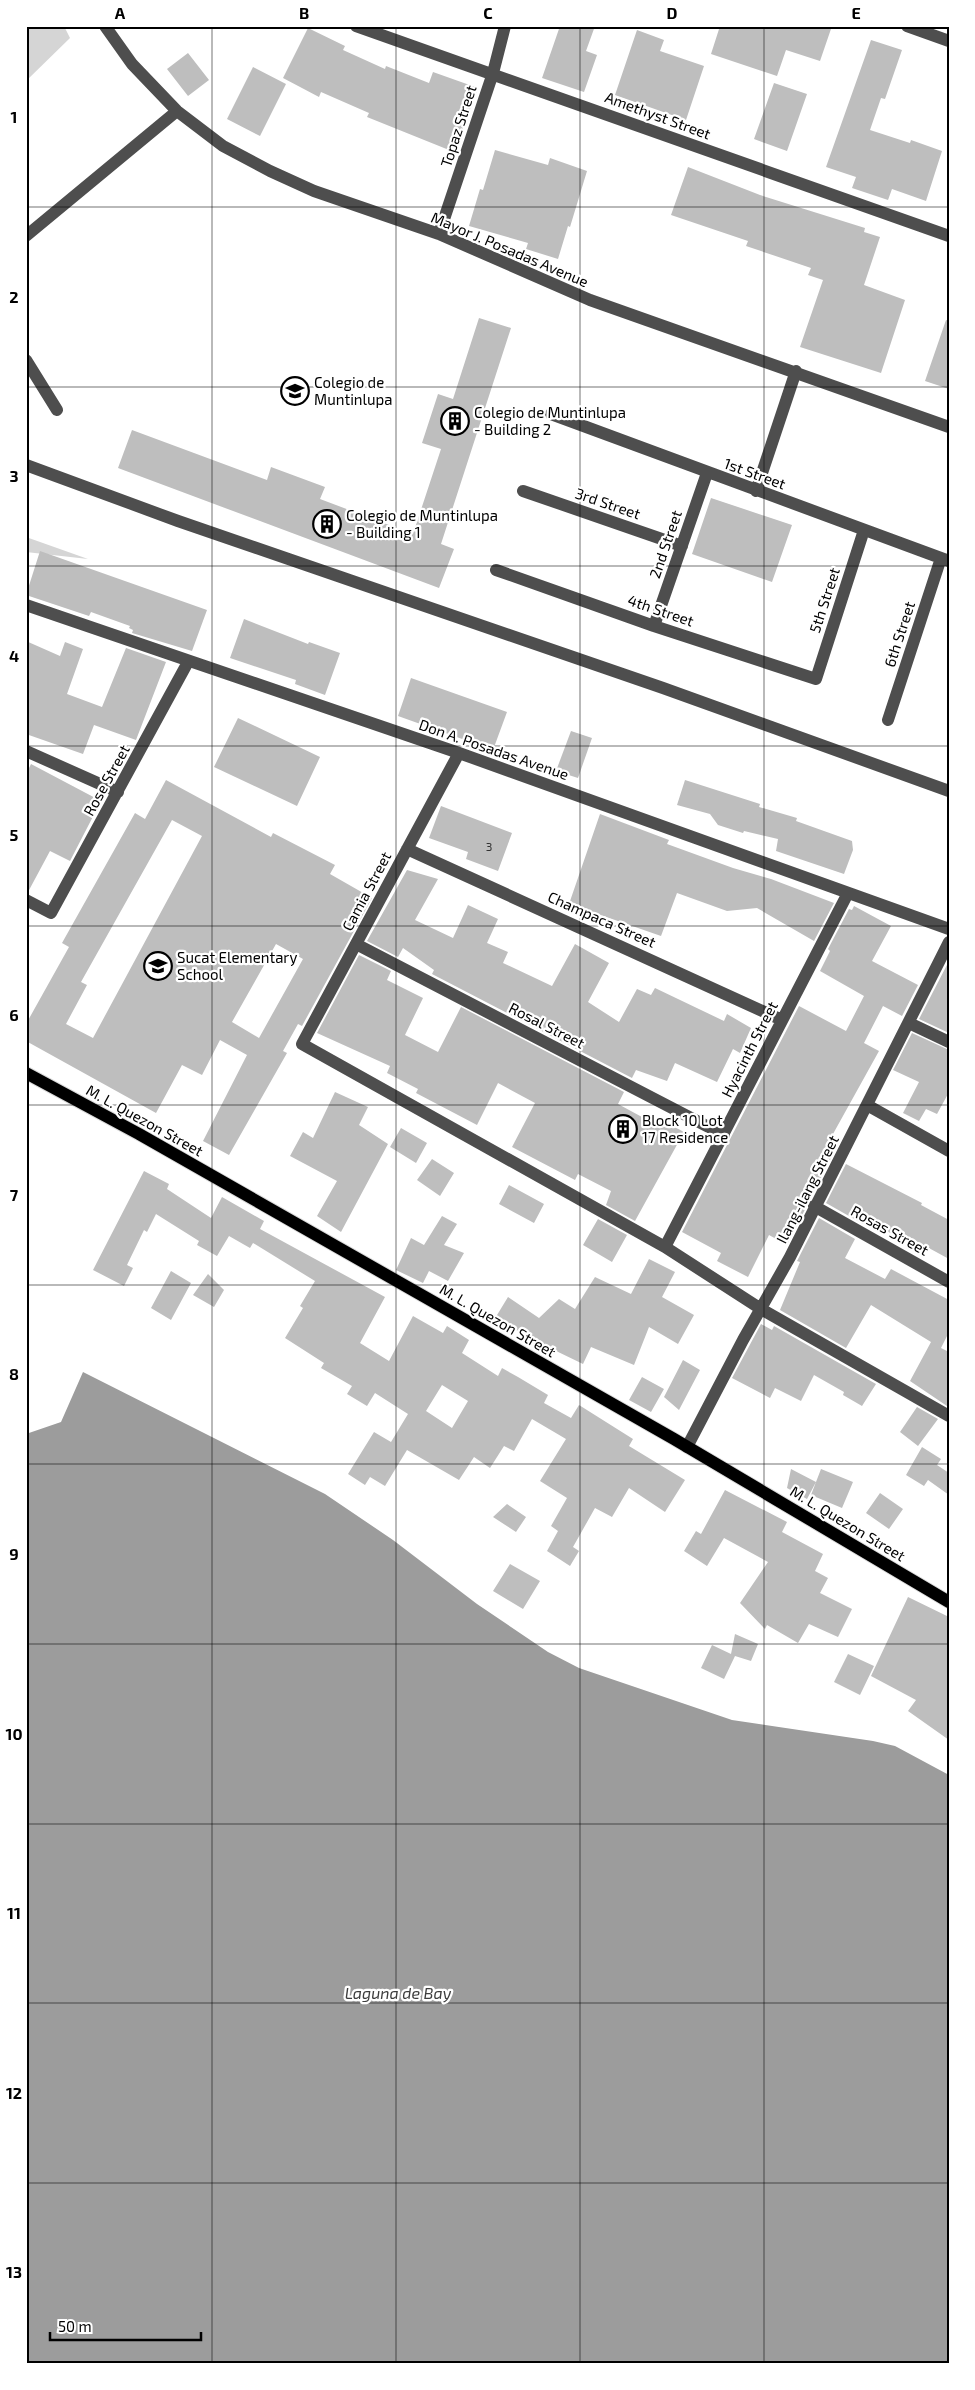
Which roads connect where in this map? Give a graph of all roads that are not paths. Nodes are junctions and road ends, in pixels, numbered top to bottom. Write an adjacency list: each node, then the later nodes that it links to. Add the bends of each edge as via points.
1 (105, 26): 7 (street, Mayor J. Posadas Avenue, via 132,64)
2 (356, 26): 6 (street, Amethyst Street)
3 (505, 26): 6 (street, Topaz Street)
4 (907, 26): 5 (street)
5 (949, 41)
6 (493, 73): 8 (street, Topaz Street); 10 (street, Amethyst Street)
7 (177, 111): 8 (street, Mayor J. Posadas Avenue, via 223,146 270,171 314,191); 9 (street)
8 (440, 234): 12 (street, Mayor J. Posadas Avenue, via 590,300)
9 (26, 236)
10 (949, 236)
11 (26, 360): 13 (street)
12 (796, 371): 15 (street, Mayor J. Posadas Avenue); 19 (street)
13 (57, 410)
14 (551, 414): 17 (street, 1st Street)
15 (949, 427)
16 (26, 465): 31 (street)
17 (707, 473): 19 (street, 1st Street); 21 (street, 2nd Street)
18 (523, 491): 21 (street, 3rd Street)
19 (756, 491): 20 (street, 1st Street)
20 (864, 530): 22 (street, 1st Street); 27 (street, 5th Street)
21 (682, 546): 25 (street, 2nd Street)
22 (945, 560): 28 (street, 6th Street)
23 (496, 570): 25 (street, 4th Street)
24 (26, 605): 26 (street, Don A. Posadas Avenue)
25 (654, 626): 27 (street, 4th Street)
26 (188, 662): 30 (street, Don A. Posadas Avenue); 32 (street, Rose Street)
27 (816, 679)
28 (888, 720)
29 (26, 751): 32 (street)
30 (459, 753): 33 (street, Camia Street); 34 (street, Don A. Posadas Avenue)
31 (949, 791)
32 (118, 792): 35 (street, Rose Street, via 50,913)
33 (407, 849): 38 (street, Camia Street); 39 (street, Champaca Street)
34 (848, 893): 36 (street, Don A. Posadas Avenue); 39 (street, Hyacinth Street)
35 (26, 900)
36 (949, 929)
37 (949, 942): 40 (street, Ilang-ilang Street)
38 (356, 944): 44 (street, Rosal Street); 47 (street, Camia Street, via 302,1044)
39 (782, 1020): 44 (street, Hyacinth Street)
40 (909, 1023): 41 (street); 43 (street, Ilang-ilang Street)
41 (949, 1042)
42 (26, 1073): 51 (main road, M. L. Quezon Street)
43 (868, 1104): 45 (street); 46 (street, Ilang-ilang Street)
44 (724, 1135): 47 (street, Hyacinth Street)
45 (949, 1152)
46 (814, 1206): 48 (street, Rosas Street); 49 (street, Ilang-ilang Street)
47 (665, 1247): 49 (street)
48 (949, 1282)
49 (761, 1309): 50 (street); 51 (street, Ilang-ilang Street)
50 (949, 1416)
51 (688, 1447): 52 (main road, M. L. Quezon Street)
52 (949, 1602)

